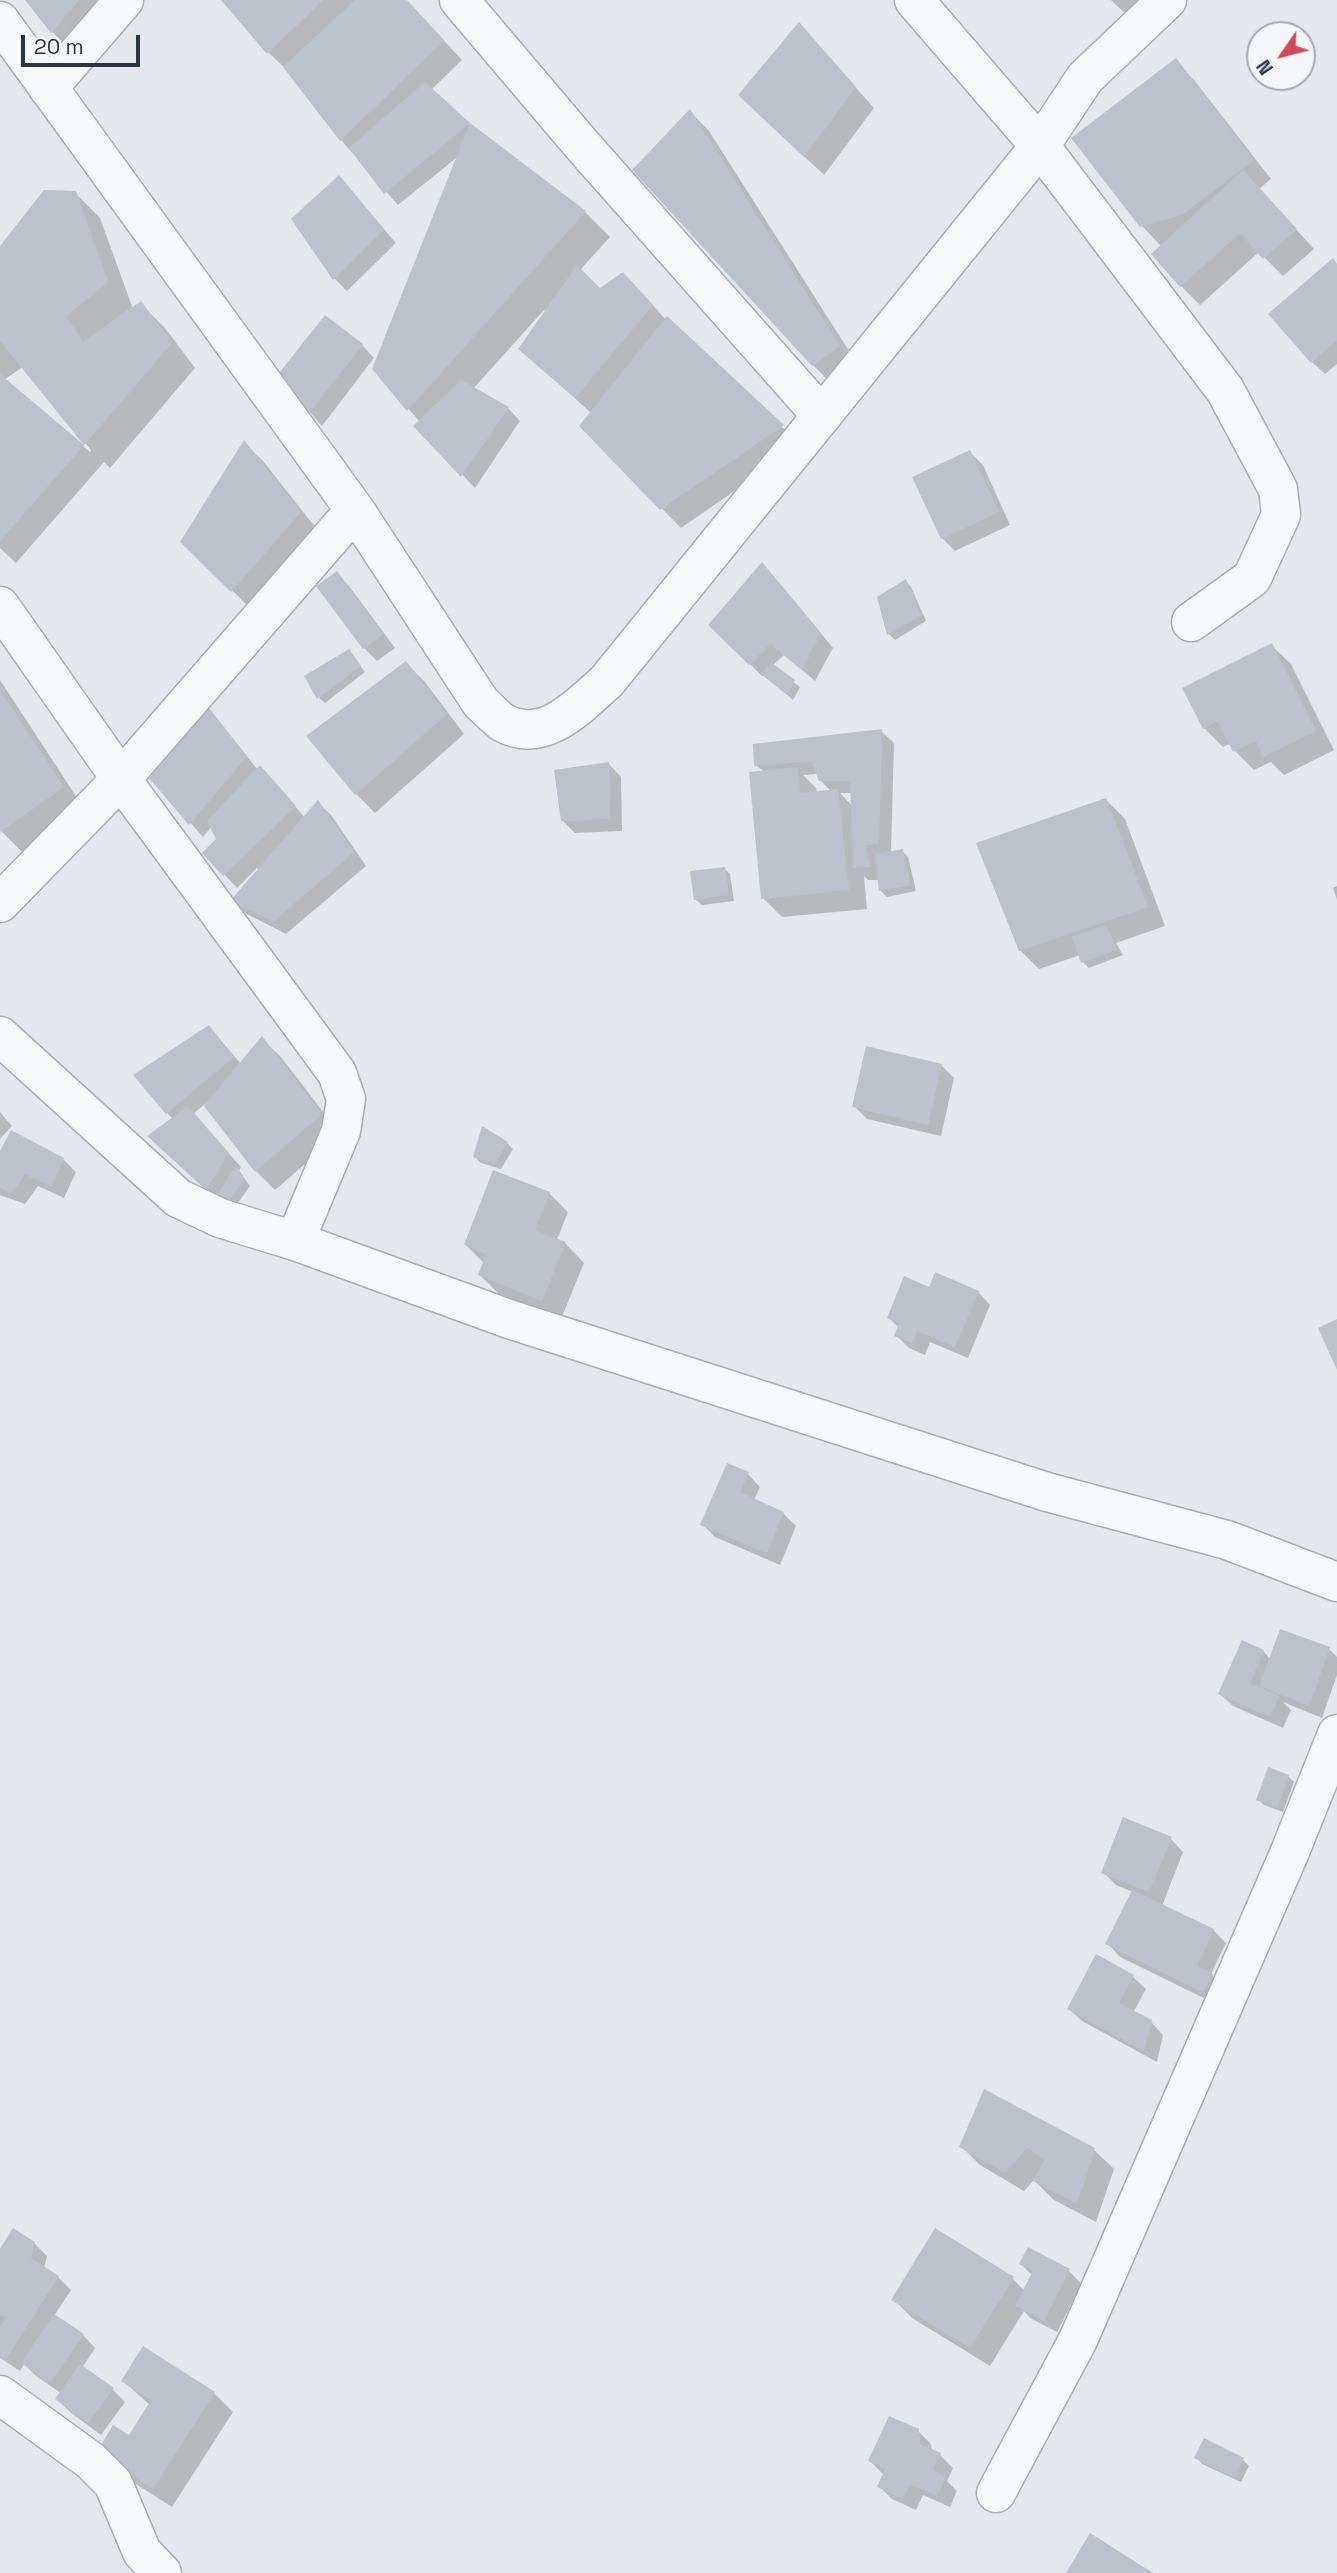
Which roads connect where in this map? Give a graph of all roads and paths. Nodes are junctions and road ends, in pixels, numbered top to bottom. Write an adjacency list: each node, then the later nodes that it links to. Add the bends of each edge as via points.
1 (124, 0): 6 (street)
2 (459, 0): 8 (street)
3 (914, 0): 7 (street)
4 (1167, 0): 7 (street, via 1085,78)
5 (0, 21): 6 (street)
6 (48, 88): 9 (street)
7 (1040, 146): 8 (street); 11 (street, via 1225,390 1278,489 1281,515 1252,579)
8 (822, 416): 9 (street, via 607,681 564,720 530,729 503,722 481,703)
9 (355, 510): 12 (street)
10 (0, 606): 12 (street)
11 (1191, 622)
12 (121, 779): 13 (street); 15 (street, via 337,1073 346,1099 341,1131)
13 (0, 903)
14 (0, 1036): 15 (street, via 178,1198 220,1218)
15 (295, 1241): 16 (street, via 509,1319 1047,1492 1227,1540)
16 (1337, 1582)
17 (1337, 1734): 19 (street, via 1290,1854 1078,2340)
18 (0, 2395): 20 (street, via 113,2483 142,2552)
19 (996, 2493)
20 (162, 2573)

